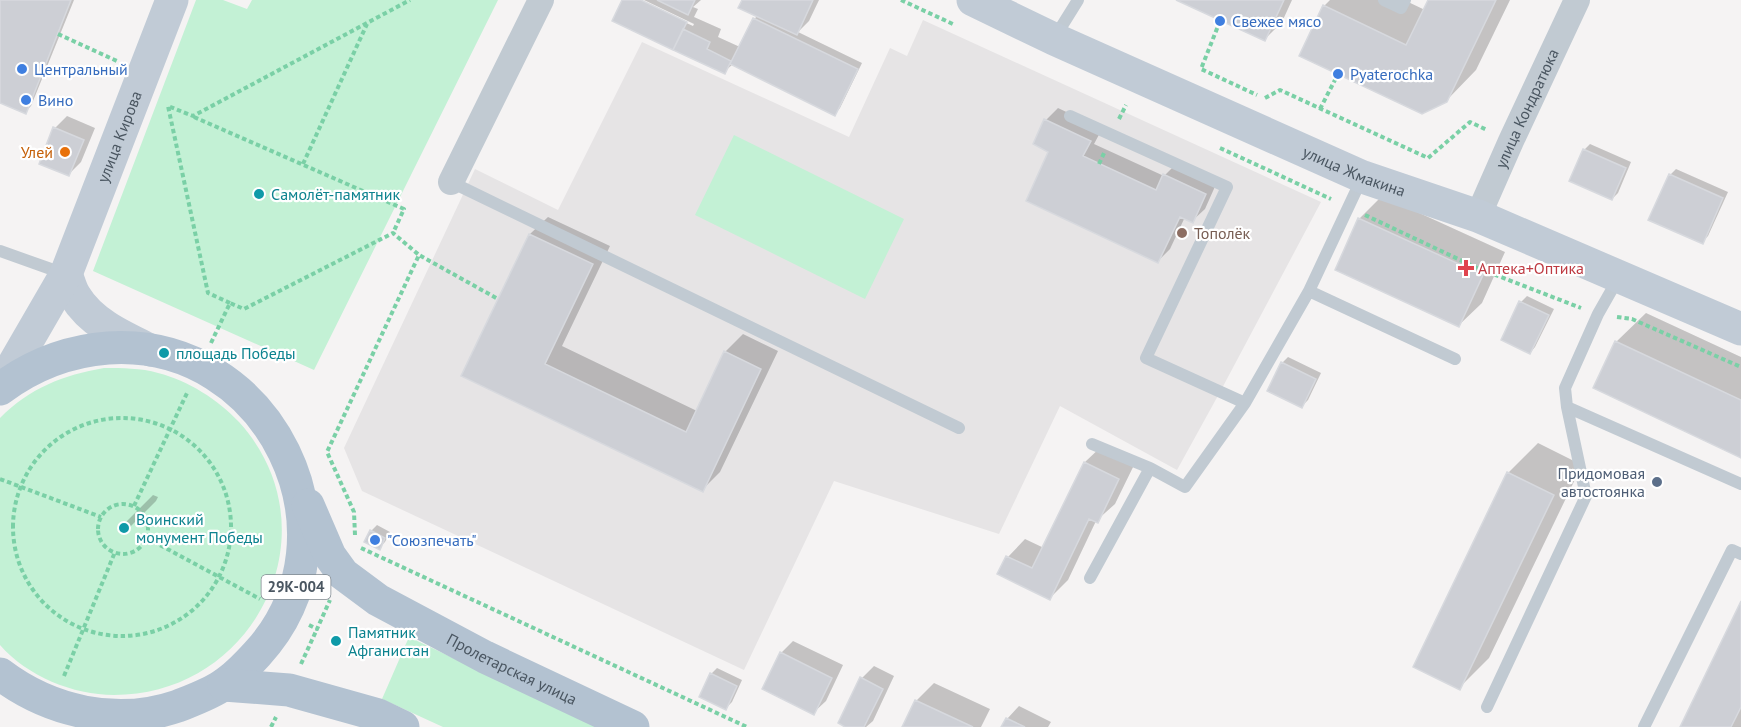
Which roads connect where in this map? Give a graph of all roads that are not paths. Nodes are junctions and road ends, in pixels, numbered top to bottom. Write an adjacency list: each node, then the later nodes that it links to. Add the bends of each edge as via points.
1 (172, 0): 14 (street, улица Кирова)
2 (540, 0): 11 (street)
3 (974, 0): 8 (street, улица Жмакина)
4 (1078, 0): 8 (lane)
5 (1384, 0): 6 (lane, via 1401,8)
6 (1405, 0)
7 (1571, 5): 12 (street, улица Кондратюка)
8 (1054, 39): 10 (street, улица Жмакина)
9 (1070, 116): 21 (lane, via 1227,187 1146,358)
10 (1363, 177): 12 (street, улица Жмакина); 16 (lane)
11 (451, 182): 23 (lane)
12 (1478, 216): 15 (street, улица Жмакина)
13 (0, 251): 14 (lane)
14 (66, 274): 18 (street, via 75,296 89,313 113,332); 20 (street, улица Кирова)
15 (1620, 276): 17 (street, улица Жмакина); 22 (lane, via 1565,388)
16 (1310, 291): 19 (lane); 21 (lane)
17 (1741, 329)
18 (150, 350): 20 (main road, 29К-004, via 124,347 74,354 33,367); 25 (main road, 29К-004, via 178,356 226,381 265,418)
19 (1455, 359)
20 (0, 389)
21 (1245, 403): 26 (lane, via 1185,487)
22 (1567, 407): 27 (lane); 32 (lane, via 1586,496)
23 (959, 428)
24 (1092, 444): 26 (lane)
25 (291, 465): 31 (main road, 29К-004, via 304,526 296,587 268,642); 35 (main road, Пролетарская улица / 29К-004, via 330,556 343,573 378,600)
26 (1150, 468): 29 (lane)
27 (1741, 484)
28 (1741, 554): 36 (lane, via 1732,550)
29 (1090, 578)
30 (0, 674): 33 (main road, 29К-004, via 52,705 77,713)
31 (224, 685): 33 (main road, 29К-004); 34 (main road, 29К-004, via 289,690)
32 (1487, 707)
33 (163, 719)
34 (403, 727)
35 (633, 727)
36 (1644, 727)

